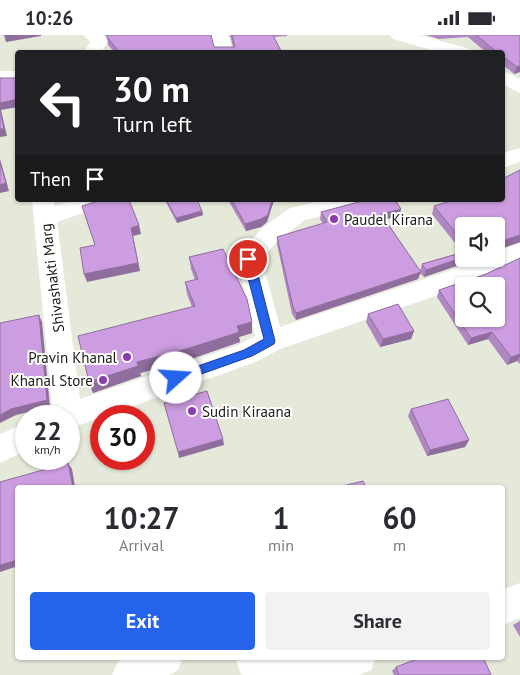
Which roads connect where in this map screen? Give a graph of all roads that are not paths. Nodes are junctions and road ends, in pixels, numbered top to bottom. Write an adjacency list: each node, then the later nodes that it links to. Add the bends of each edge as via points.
1 (93, 35): 4 (street, via 98,41)
2 (219, 35): 5 (street)
3 (399, 35): 6 (street)
4 (94, 50)
5 (224, 50)
6 (453, 50)
7 (0, 77): 8 (street)
8 (15, 77)
9 (505, 78): 10 (street)
10 (520, 87)
11 (520, 155): 12 (street)
12 (505, 160)
13 (87, 202): 15 (street)
14 (349, 202): 17 (street, via 298,214 269,235 248,259)
15 (44, 209): 18 (street, Shivashakti Marg)
16 (520, 252): 17 (street, via 473,273)
17 (270, 341): 19 (street, via 248,353)
18 (67, 405)
19 (80, 412)
20 (15, 442): 21 (street)
21 (0, 449)
22 (520, 600): 23 (street)
23 (505, 606)
24 (158, 660): 27 (street)
25 (344, 660): 26 (street, via 300,669)
26 (249, 664)
27 (131, 675)

